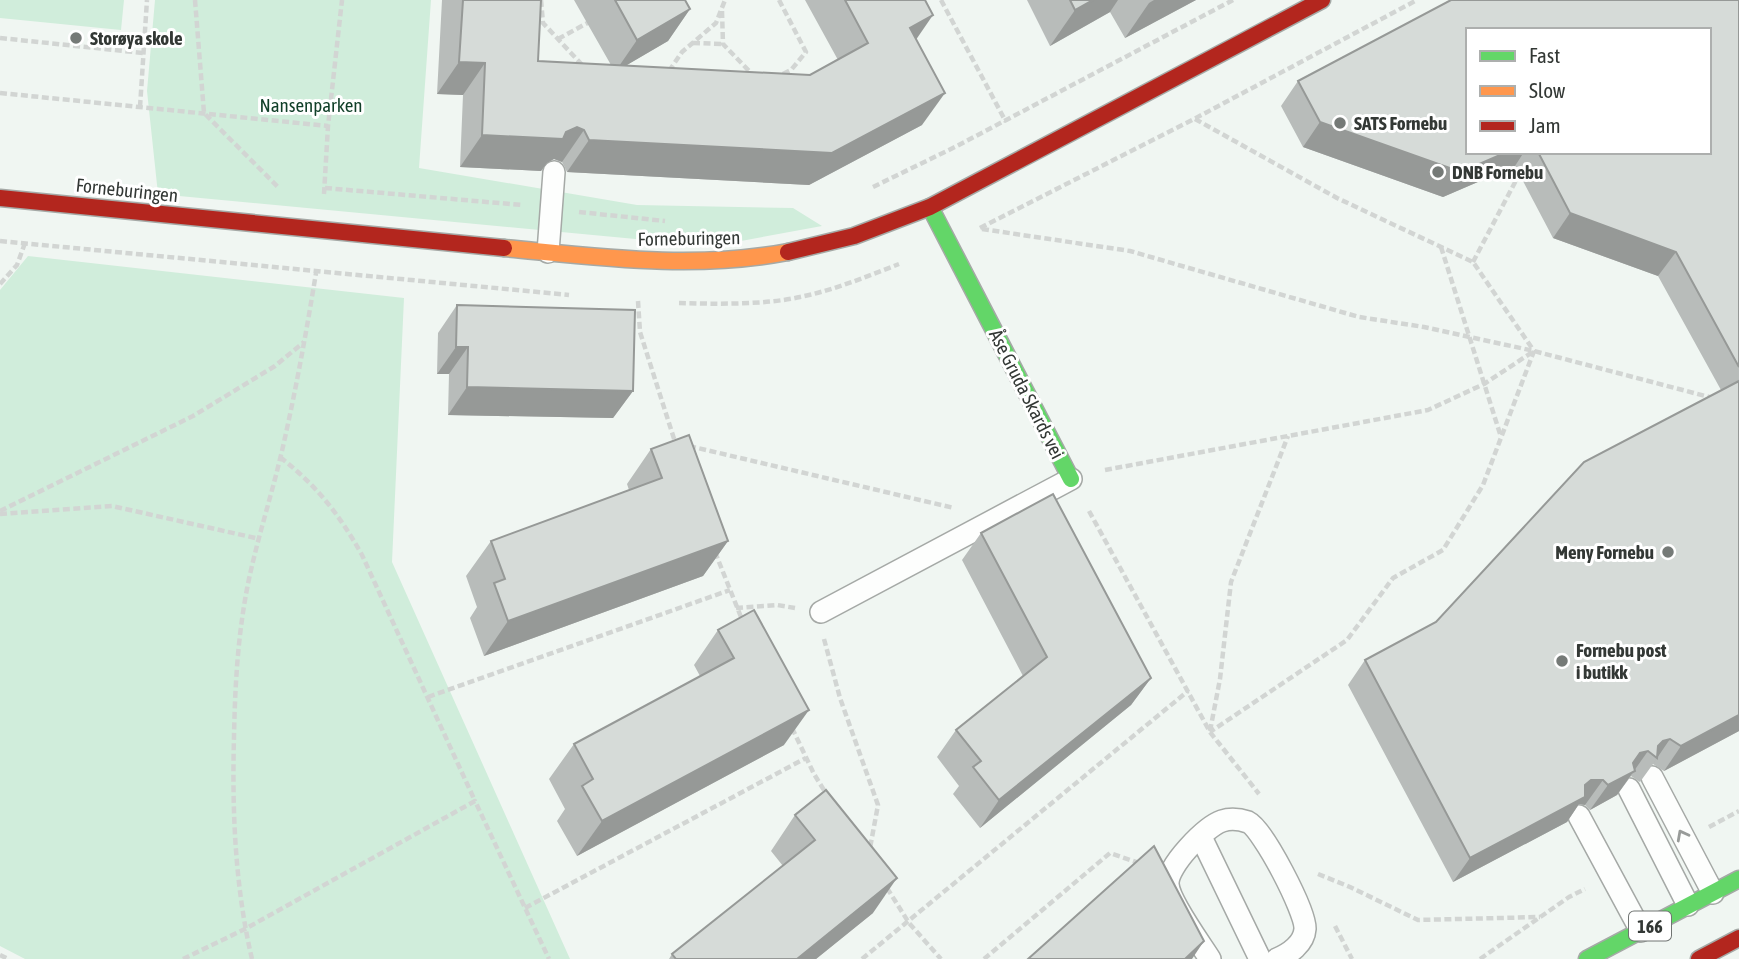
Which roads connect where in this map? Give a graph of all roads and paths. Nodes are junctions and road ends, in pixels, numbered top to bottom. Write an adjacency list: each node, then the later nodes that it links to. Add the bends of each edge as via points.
1 (147, 0): 16 (path)
2 (195, 0): 23 (path)
3 (342, 0): 26 (path)
4 (541, 0): 13 (path, via 543,23)
5 (725, 0): 10 (path)
6 (779, 0): 20 (path, via 806,52 791,70)
7 (941, 0): 25 (path)
8 (1233, 0): 25 (path)
9 (1322, 0): 27 (street, Forneburingen)
10 (722, 7): 14 (path, via 716,23); 15 (path)
11 (593, 20): 13 (path)
12 (0, 38): 16 (path)
13 (558, 39): 17 (path)
14 (693, 43): 15 (path); 18 (path)
15 (723, 44): 19 (path)
16 (143, 53): 22 (path)
17 (586, 70)
18 (668, 73)
19 (754, 77)
20 (772, 80)
21 (0, 93): 22 (path)
22 (140, 107): 23 (path)
23 (204, 113): 26 (path); 31 (path)
24 (1194, 119): 40 (path, via 1337,198)
25 (1006, 120): 27 (path); 32 (path)
26 (328, 126): 30 (path)
27 (1028, 154): 34 (street, Forneburingen)
28 (1524, 164): 42 (path)
29 (554, 172): 35 (lane)
30 (325, 187): 35 (path); 38 (path)
31 (283, 191)
32 (864, 191)
33 (0, 198): 38 (street, Forneburingen)
34 (930, 207): 41 (street, Forneburingen, via 847,239 756,257 639,261); 55 (street, Åse Gruda Skards vei)
35 (552, 209): 36 (path); 41 (lane)
36 (670, 221)
37 (979, 228): 45 (path, via 1130,251 1359,317)
38 (322, 230): 41 (street, Forneburingen); 46 (path)
39 (25, 243): 43 (path, via 17,265)
40 (1441, 247): 42 (path); 45 (path)
41 (548, 253)
42 (1473, 262): 47 (path)
43 (0, 284)
44 (638, 301): 52 (path, via 640,332)
45 (1469, 336): 47 (path); 48 (path)
46 (304, 342): 54 (path); 56 (path, via 275,366 193,416)
47 (1534, 351): 48 (path); 49 (path); 51 (path)
48 (1484, 384): 50 (path, via 1428,410); 51 (path)
49 (1720, 399)
50 (1288, 436): 55 (path); 67 (path, via 1231,582)
51 (1501, 438): 67 (path, via 1483,485 1443,550 1392,578 1347,640)
52 (675, 443): 53 (path); 57 (path)
53 (679, 455)
54 (281, 457): 58 (path); 65 (path, via 309,480 342,520)
55 (1071, 479): 57 (lane, Åse Gruda Skards vei); 64 (path)
56 (0, 513): 58 (path, via 112,506)
57 (999, 519): 62 (lane, Åse Gruda Skards vei)
58 (260, 539): 87 (path, via 249,580 236,679 235,846)
59 (711, 541): 60 (path)
60 (730, 590): 61 (path); 65 (path)
61 (736, 608): 62 (path, via 777,605); 63 (path)
62 (821, 612): 76 (path, via 828,658 878,805)
63 (748, 633)
64 (1188, 691): 67 (path); 85 (path)
65 (428, 697): 72 (path)
66 (789, 720): 68 (path)
67 (1210, 732): 71 (path)
68 (806, 758): 73 (path); 83 (path)
69 (1652, 777): 81 (lane, one-way to 69)
70 (1629, 789): 82 (lane)
71 (1259, 795)
72 (475, 801): 83 (path); 87 (path)
73 (834, 806)
74 (1578, 816): 88 (lane)
75 (1201, 837): 77 (lane); 99 (lane); 100 (lane, via 1219,822 1236,818 1251,824 1264,838 1304,915 1300,942)
76 (868, 859)
77 (1169, 873): 97 (path, via 1110,853); 98 (lane, via 1168,886)
78 (1315, 873): 84 (path, via 1418,920)
79 (1739, 879): 81 (street, 166)
80 (882, 880): 85 (path)
81 (1713, 893): 82 (street, 166)
82 (1688, 905): 88 (street, 166)
83 (525, 908): 94 (path)
84 (1540, 917)
85 (909, 923): 95 (path); 96 (path)
86 (1334, 925): 101 (path)
87 (245, 929): 92 (path); 93 (path)
88 (1641, 931): 102 (street, 166)
89 (1739, 938): 103 (street)
90 (0, 955): 91 (path)
91 (8, 959)
92 (183, 959)
93 (252, 959)
94 (549, 959)
95 (862, 959)
96 (941, 959)
97 (984, 959)
98 (1210, 959)
99 (1260, 959)
100 (1277, 959)
101 (1352, 959)
102 (1587, 959)
103 (1699, 959)

